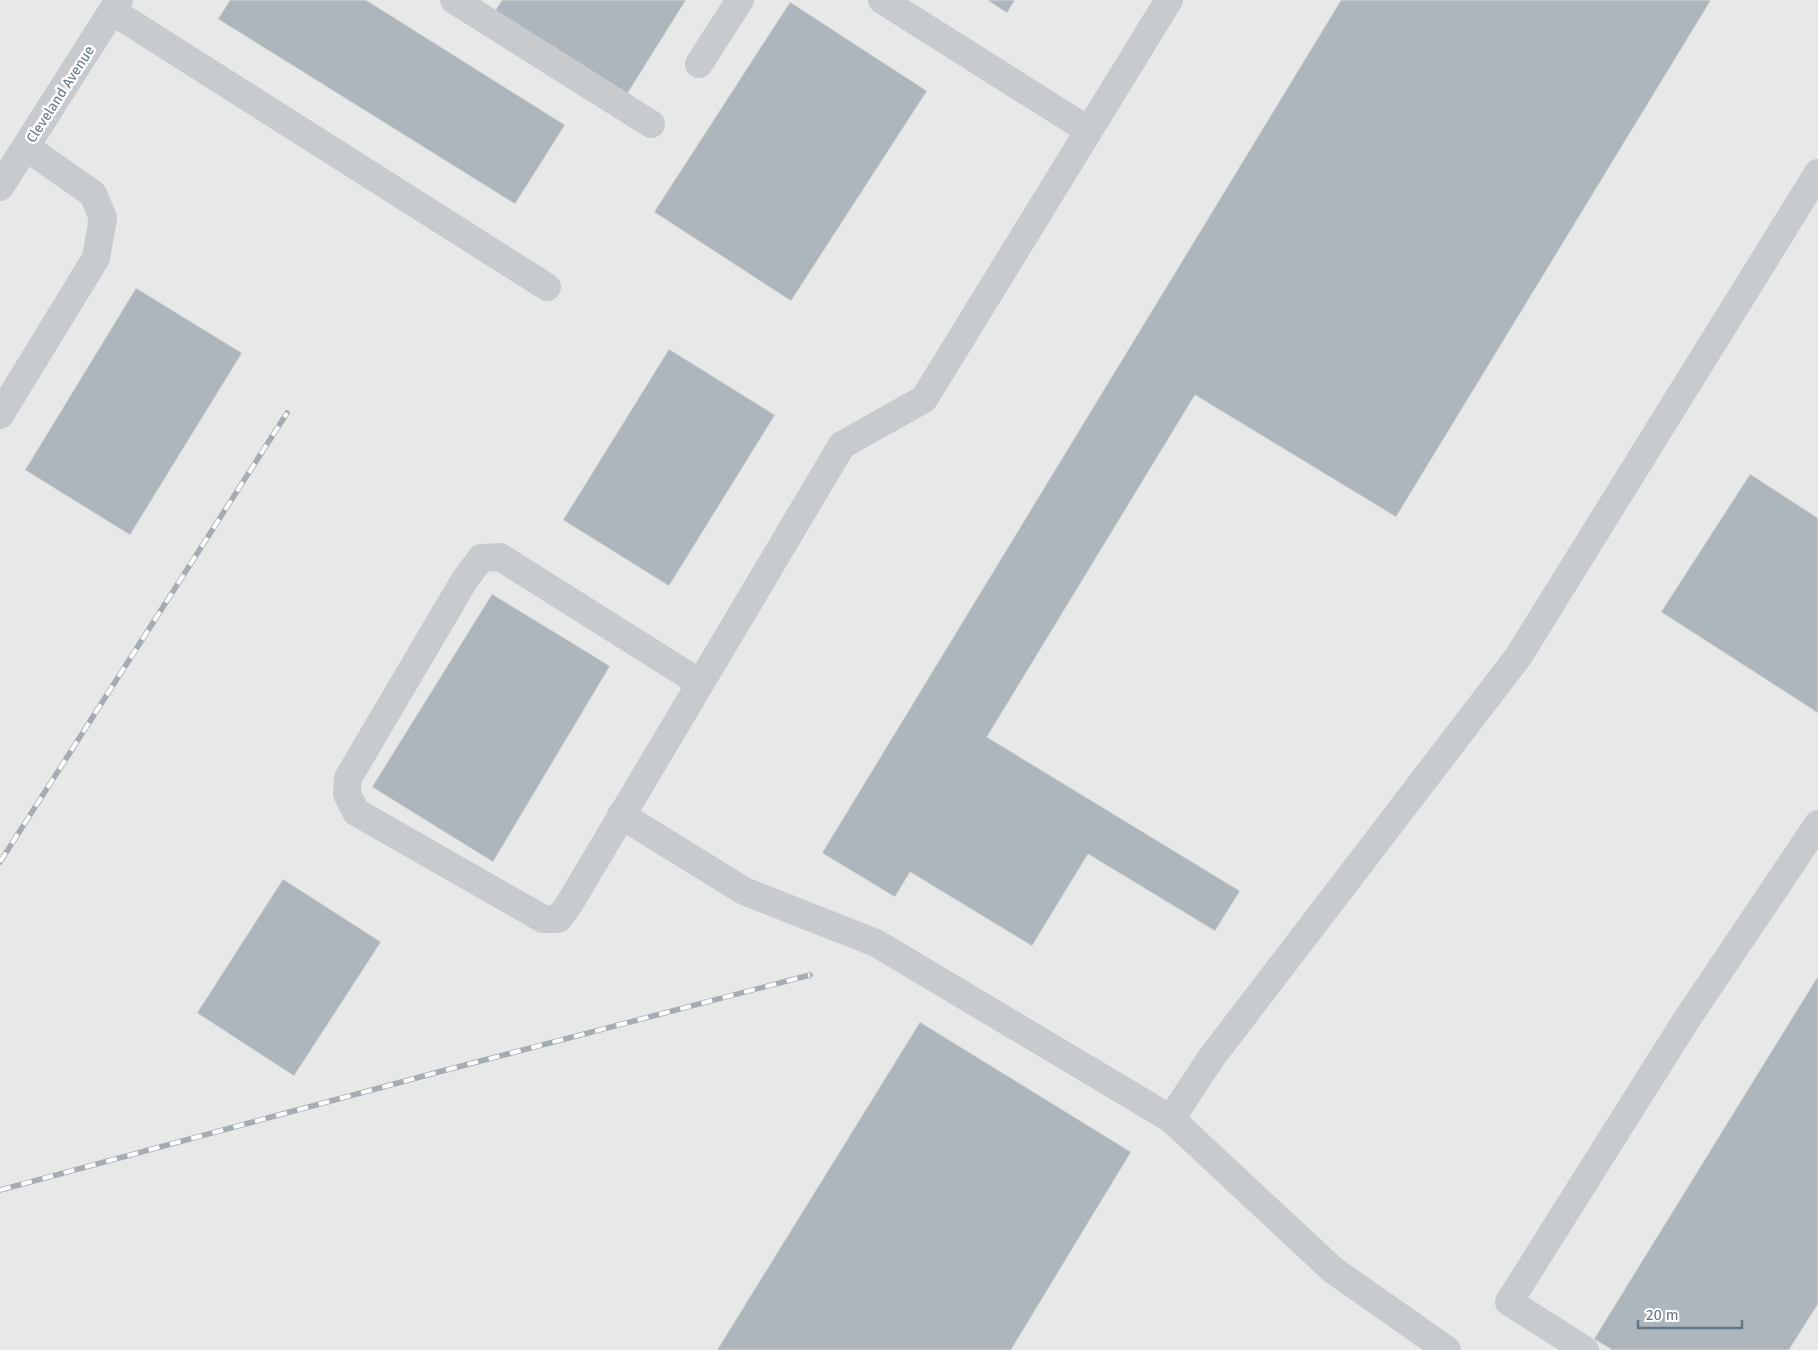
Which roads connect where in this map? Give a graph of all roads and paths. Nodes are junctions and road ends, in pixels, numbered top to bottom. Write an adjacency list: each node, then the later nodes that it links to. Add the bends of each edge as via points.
1 (454, 0): 7 (street)
2 (740, 0): 6 (street)
3 (882, 0): 8 (street)
4 (1169, 0): 8 (street)
5 (116, 5): 9 (street, Cleveland Avenue); 12 (street)
6 (699, 64)
7 (651, 124)
8 (1088, 130): 14 (street, via 924,399 842,446)
9 (26, 147): 11 (street, Cleveland Avenue); 13 (street, via 93,194 103,218 96,258)
10 (1818, 173): 17 (street, via 1518,657 1211,1058)
11 (0, 187)
12 (547, 287)
13 (0, 416)
14 (700, 683): 15 (street); 15 (street, via 500,557 481,558 464,581 348,778 347,794 356,812 543,919 558,919)
15 (621, 815): 17 (street, via 744,891 876,943)
16 (1818, 824): 19 (street, via 1685,1022 1509,1302)
17 (1171, 1119): 18 (street, via 1333,1270)
18 (1447, 1350)
19 (1585, 1350)

